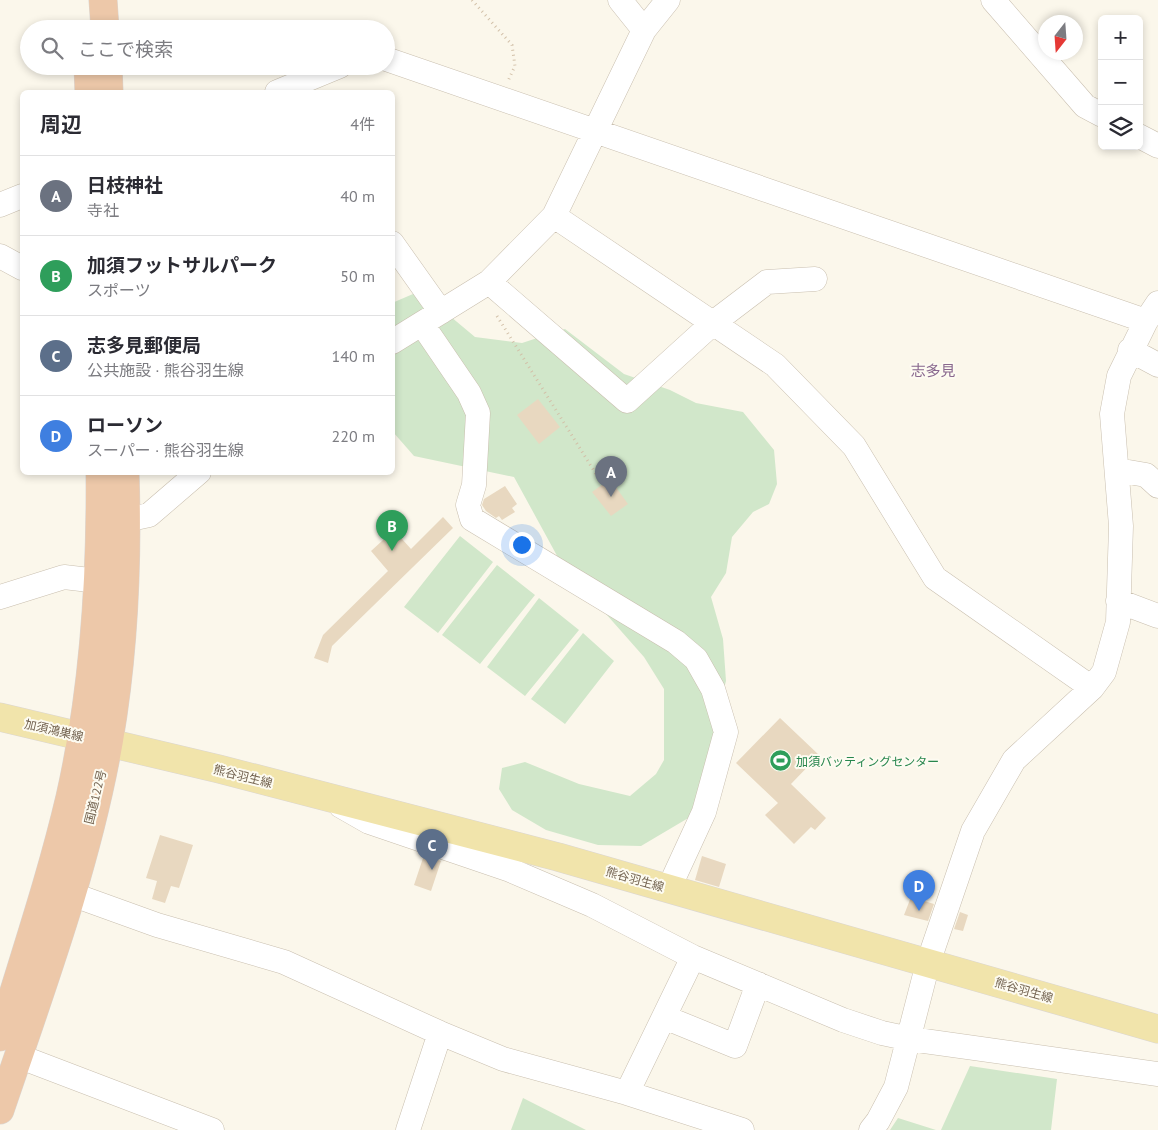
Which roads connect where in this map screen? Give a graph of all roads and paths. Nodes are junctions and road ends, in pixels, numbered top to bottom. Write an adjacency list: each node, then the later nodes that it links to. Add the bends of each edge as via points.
1 (85, 0): 7 (highway)
2 (103, 0): 8 (highway)
3 (472, 0): 17 (path, via 512,46 516,66)
4 (620, 0): 9 (street)
5 (668, 0): 9 (street)
6 (993, 0): 18 (street, via 1085,106)
7 (86, 20)
8 (104, 20)
9 (644, 30): 19 (street)
10 (395, 62): 17 (street)
11 (88, 75): 14 (highway)
12 (108, 75): 15 (highway)
13 (319, 75): 16 (street)
14 (89, 90)
15 (109, 90)
16 (285, 90)
17 (500, 97): 19 (street)
18 (1098, 113)
19 (595, 132): 24 (street); 30 (street)
20 (1143, 138): 21 (street)
21 (1158, 146)
22 (20, 197): 23 (street)
23 (0, 205)
24 (554, 216): 29 (street); 32 (street)
25 (395, 248): 31 (street)
26 (0, 256): 27 (street)
27 (20, 267)
28 (815, 279): 32 (street, via 767,282)
29 (484, 285): 31 (street); 32 (street, via 626,401); 37 (path)
30 (1152, 312): 34 (street)
31 (432, 318): 33 (street); 52 (street, via 478,413 474,485 468,505 472,519 676,642 696,659 713,689 726,732 704,812)
32 (713, 323): 47 (street, via 776,365 854,446 935,578)
33 (395, 340)
34 (1130, 350): 35 (street); 36 (street, via 1119,376 1112,414)
35 (1158, 365)
36 (1117, 470): 41 (street, via 1146,475); 45 (street, via 1121,526)
37 (596, 474)
38 (100, 475): 43 (highway, 国道122号)
39 (125, 475): 42 (highway, 国道122号)
40 (195, 475): 42 (street, via 150,516)
41 (1158, 486)
42 (126, 520): 50 (highway, 国道122号, via 121,642)
43 (98, 581): 44 (street, via 64,578); 49 (highway, 国道122号, via 89,694)
44 (0, 597)
45 (1118, 600): 46 (street); 47 (street, via 1118,622 1104,672)
46 (1157, 614)
47 (1092, 688): 55 (street, via 1014,760 973,831)
48 (0, 716): 49 (main road, 加須鴻巣線)
49 (81, 736): 50 (main road, 加須鴻巣線); 61 (highway, 国道122号)
50 (109, 742): 51 (main road, 熊谷羽生線); 53 (highway, 国道122号)
51 (330, 797): 52 (main road, 熊谷羽生線); 54 (street, via 369,822 510,870 592,905)
52 (669, 888): 55 (main road, 熊谷羽生線)
53 (70, 894): 59 (street, via 157,925 284,962); 61 (highway, 国道122号)
54 (693, 957): 56 (street); 57 (street)
55 (928, 963): 58 (main road, 熊谷羽生線); 60 (street)
56 (758, 984): 57 (street, via 736,1046); 60 (street, via 843,1020)
57 (664, 1017): 63 (street)
58 (1158, 1029)
59 (440, 1033): 63 (street, via 503,1059); 66 (street)
60 (910, 1039): 62 (street); 68 (street, via 896,1087)
61 (9, 1046): 64 (highway, 国道122号); 65 (street)
62 (1158, 1074)
63 (627, 1093): 67 (street)
64 (0, 1110)
65 (212, 1130)
66 (408, 1130)
67 (742, 1130)
68 (871, 1130)

